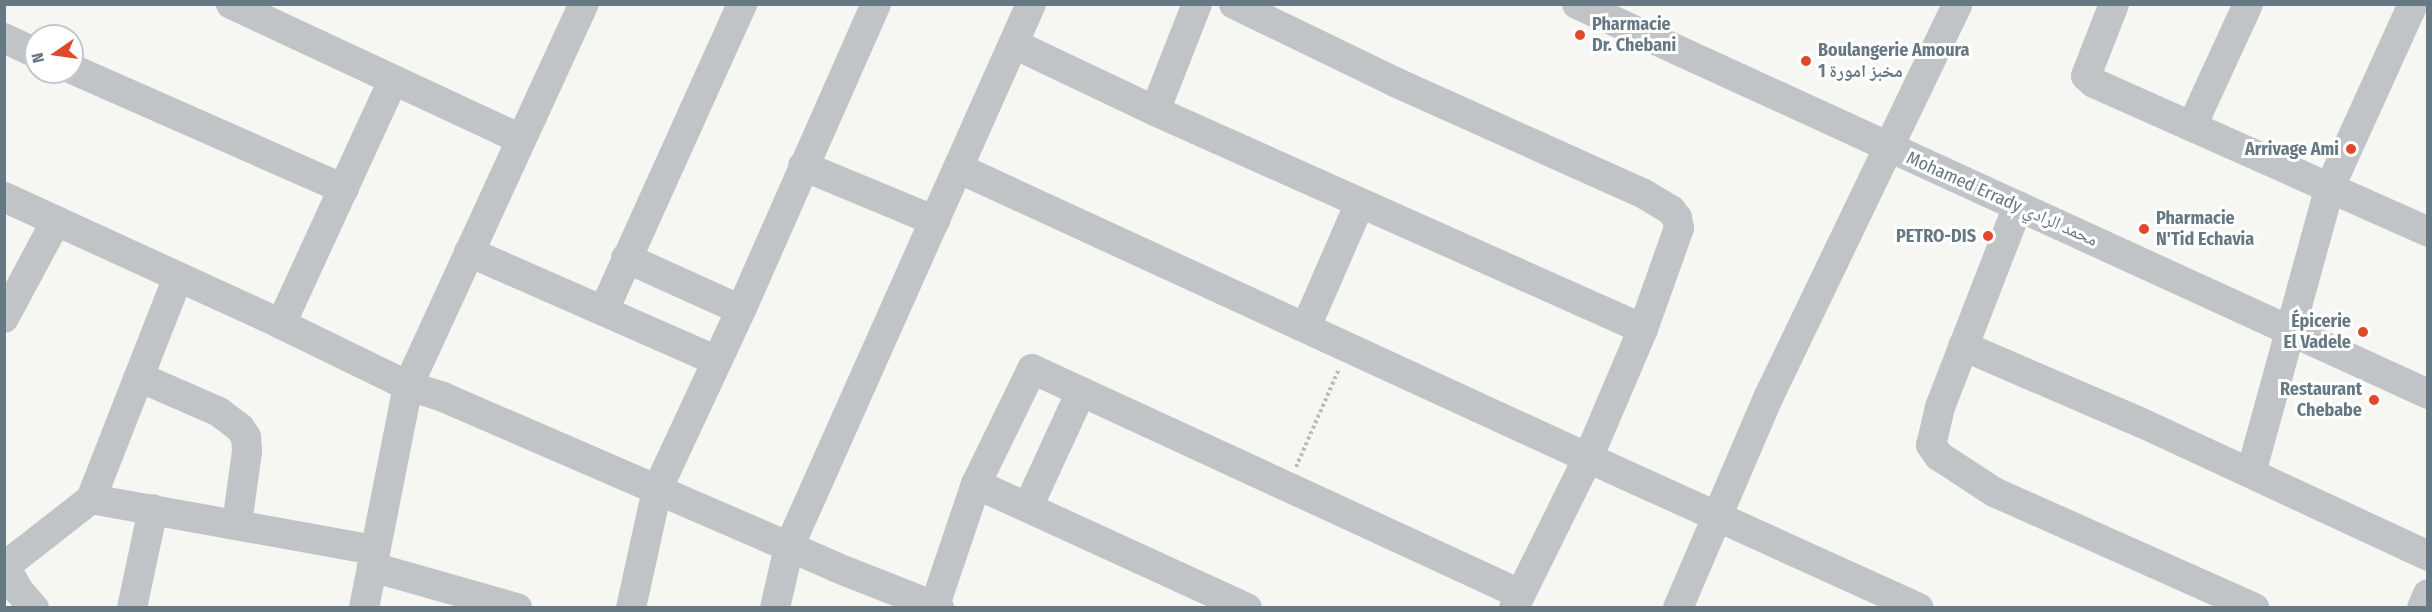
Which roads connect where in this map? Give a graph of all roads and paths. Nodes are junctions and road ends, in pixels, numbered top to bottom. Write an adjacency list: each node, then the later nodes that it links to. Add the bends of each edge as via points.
1 (231, 4): 17 (street)
2 (584, 4): 20 (street)
3 (742, 4): 33 (street)
4 (876, 4): 22 (street)
5 (1031, 4): 14 (street)
6 (1197, 4): 18 (street)
7 (1234, 4): 40 (street, via 1671,210 1679,228)
8 (1577, 4): 21 (street, Mohamed Errady محمد الرادي)
9 (1958, 4): 21 (street)
10 (2114, 4): 19 (street, via 2086,76)
11 (2248, 4): 19 (street)
12 (2413, 4): 24 (street)
13 (4, 38): 15 (street)
14 (1014, 44): 18 (street); 23 (street)
15 (24, 47)
16 (84, 74): 25 (street)
17 (393, 81): 20 (street); 25 (street)
18 (1155, 111): 27 (street)
19 (2192, 126): 24 (street)
20 (520, 139): 32 (street)
21 (1890, 148): 28 (street, Mohamed Errady محمد الرادي); 57 (street, via 1768,398)
22 (803, 166): 30 (street); 36 (street)
23 (958, 168): 30 (street); 39 (street)
24 (2330, 187): 31 (street); 41 (street)
25 (344, 189): 38 (street)
26 (4, 197): 29 (street)
27 (1360, 203): 39 (street); 40 (street)
28 (2018, 206): 41 (street, Mohamed Errady محمد الرادي); 43 (street)
29 (56, 221): 34 (street); 37 (street)
30 (935, 221): 59 (street)
31 (2427, 232)
32 (469, 252): 35 (street); 46 (street)
33 (626, 258): 35 (street); 36 (street)
34 (178, 277): 38 (street); 45 (street)
35 (604, 310): 44 (street)
36 (741, 310): 44 (street)
37 (4, 318)
38 (281, 324): 46 (street)
39 (1306, 327): 42 (street)
40 (1643, 329): 49 (street)
41 (2292, 330): 48 (street, Mohamed Errady محمد الرادي); 50 (street)
42 (1349, 346): 49 (street); 52 (path)
43 (1963, 346): 50 (street); 75 (street, via 1934,426 1930,445 1939,456 1994,492)
44 (717, 361): 53 (street)
45 (139, 376): 54 (street); 58 (street, via 219,412 246,437 248,451)
46 (408, 386): 53 (street, via 443,397); 61 (street)
47 (1080, 392): 51 (street, via 1032,369); 52 (street); 55 (street)
48 (2427, 394)
49 (1588, 458): 57 (street); 64 (street)
50 (2251, 474): 60 (street)
51 (976, 484): 55 (street); 65 (street)
52 (1287, 486): 64 (street)
53 (657, 490): 59 (street); 70 (street)
54 (91, 499): 56 (street); 62 (street)
55 (1028, 507): 72 (street)
56 (153, 509): 58 (street); 67 (street)
57 (1719, 516): 73 (street); 74 (street)
58 (237, 524): 61 (street)
59 (789, 547): 65 (street); 71 (street)
60 (2427, 556)
61 (374, 559): 68 (street); 69 (street)
62 (5, 566): 66 (street)
63 (2427, 594): 76 (street)
64 (1517, 601)
65 (936, 606)
66 (34, 608)
67 (132, 608)
68 (364, 608)
69 (517, 608)
70 (631, 608)
71 (775, 608)
72 (1247, 608)
73 (1678, 608)
74 (1919, 608)
75 (2254, 608)
76 (2422, 608)

